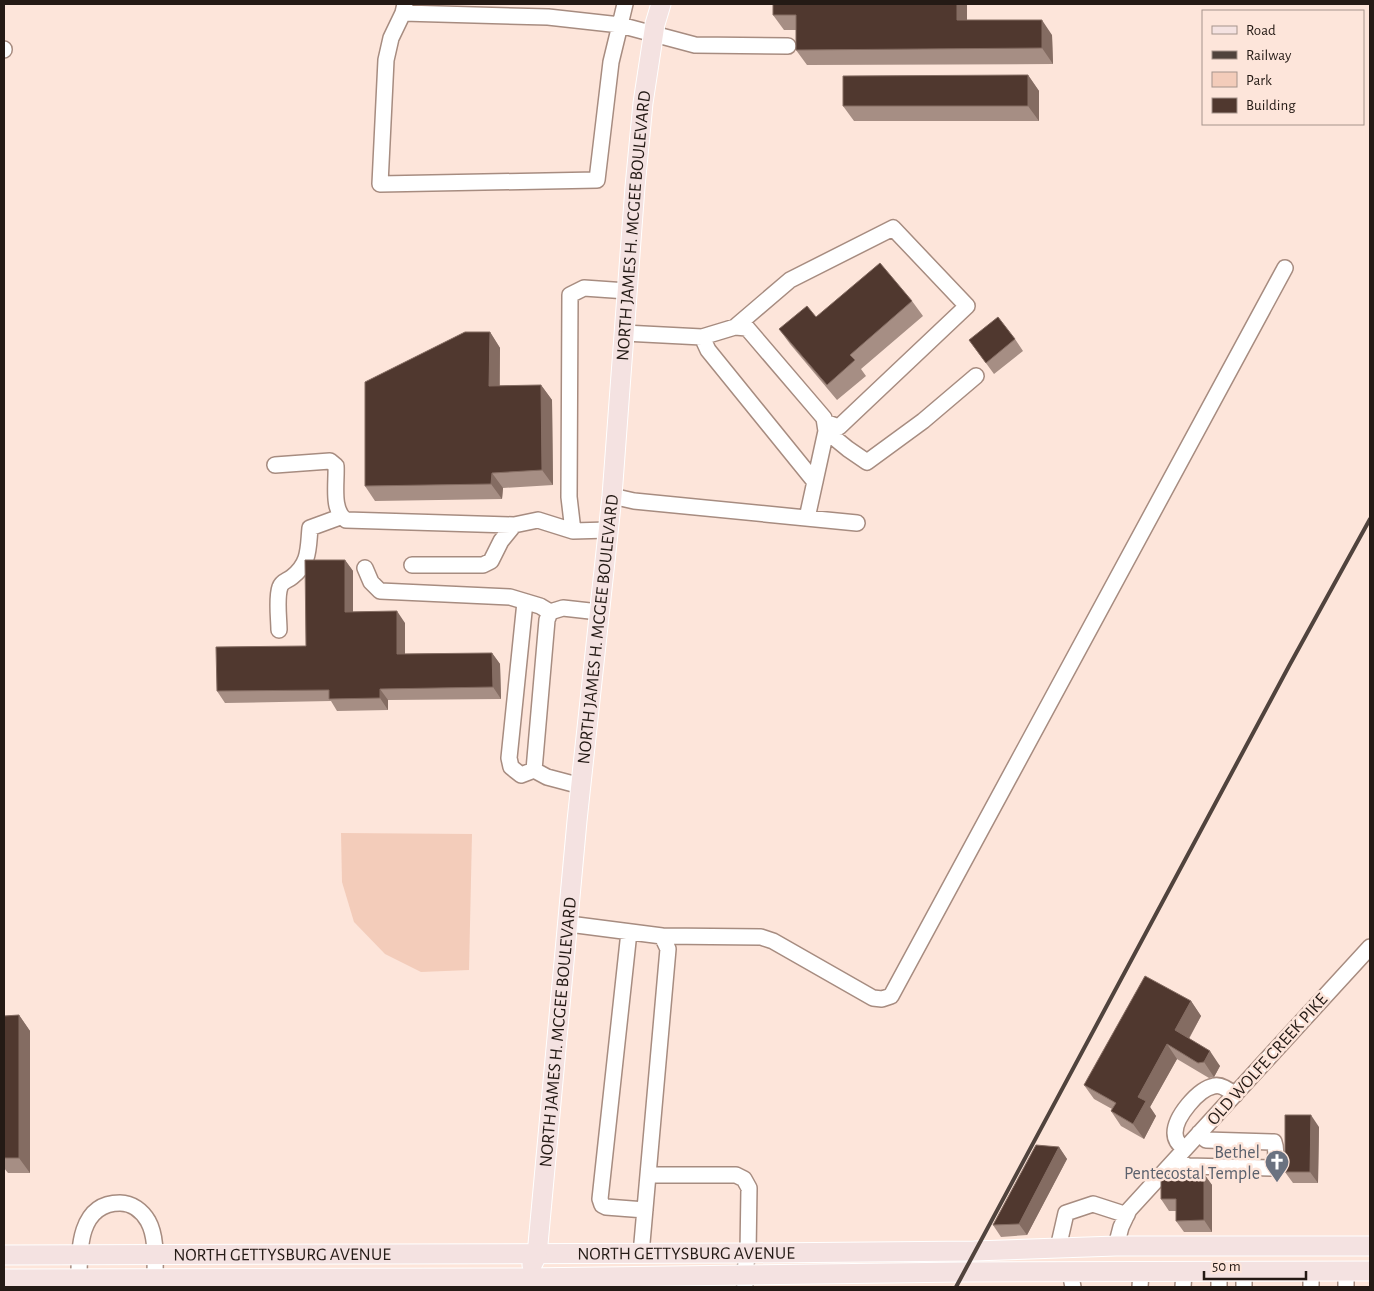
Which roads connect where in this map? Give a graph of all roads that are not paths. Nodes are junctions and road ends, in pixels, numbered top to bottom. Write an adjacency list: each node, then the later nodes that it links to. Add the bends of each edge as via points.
1 (625, 4): 5 (street)
2 (661, 4): 6 (main road, NORTH JAMES H. MCGEE BOULEVARD)
3 (404, 8): 4 (street); 5 (street, via 386,60 380,184 597,180 611,62)
4 (463, 9): 5 (street)
5 (620, 25): 6 (street)
6 (654, 34): 7 (street, via 695,45); 9 (main road, NORTH JAMES H. MCGEE BOULEVARD, via 643,102)
7 (788, 46)
8 (1285, 268): 34 (street, via 891,996 873,998 761,937)
9 (627, 291): 11 (main road, NORTH JAMES H. MCGEE BOULEVARD); 23 (street, via 584,288 570,295 569,497)
10 (735, 327): 12 (street); 14 (street, via 747,328 824,418); 14 (street, via 790,280 893,228 967,306 839,427)
11 (624, 333): 12 (street); 17 (main road, NORTH JAMES H. MCGEE BOULEVARD)
12 (702, 337): 16 (street, via 708,350)
13 (976, 376): 14 (street, via 867,462)
14 (825, 426): 16 (street)
15 (275, 465): 18 (street, via 330,461 336,466)
16 (815, 482): 19 (street)
17 (612, 496): 19 (street, via 634,501); 22 (main road, NORTH JAMES H. MCGEE BOULEVARD)
18 (340, 516): 21 (street, via 346,520); 29 (street, via 310,528 309,553 302,566 280,588)
19 (807, 518): 20 (street)
20 (857, 523)
21 (514, 525): 23 (street, via 538,520); 24 (street, via 501,540 491,561 482,565)
22 (608, 530): 23 (street); 28 (main road, NORTH JAMES H. MCGEE BOULEVARD)
23 (572, 532)
24 (412, 565)
25 (365, 568): 26 (street, via 371,582 380,591 510,597)
26 (525, 602): 27 (street); 30 (street, via 509,758 511,767 521,775)
27 (550, 612): 28 (street, via 563,608); 30 (street)
28 (600, 612): 31 (main road, NORTH JAMES H. MCGEE BOULEVARD)
29 (279, 630)
30 (534, 770): 31 (street)
31 (581, 786): 32 (main road, NORTH JAMES H. MCGEE BOULEVARD)
32 (569, 924): 33 (street); 49 (main road, NORTH JAMES H. MCGEE BOULEVARD)
33 (629, 932): 34 (street); 40 (street, via 600,1199 606,1207)
34 (662, 936): 39 (street, via 668,948)
35 (1370, 947): 36 (street, OLD WOLFE CREEK PIKE)
36 (1235, 1095): 37 (street, OLD WOLFE CREEK PIKE); 38 (street, via 1215,1085 1200,1091 1177,1124 1175,1133)
37 (1199, 1134): 38 (street, OLD WOLFE CREEK PIKE); 38 (street, via 1206,1140 1274,1142 1275,1163 1272,1168 1187,1166)
38 (1181, 1153): 41 (street, OLD WOLFE CREEK PIKE)
39 (648, 1175): 40 (street); 46 (street, via 736,1175 744,1180 749,1188)
40 (645, 1210): 45 (street)
41 (1127, 1215): 42 (street, OLD WOLFE CREEK PIKE, via 1120,1226); 44 (street, via 1093,1204 1066,1213)
42 (1116, 1246): 43 (main road, NORTH GETTYSBURG AVENUE); 44 (main road, NORTH GETTYSBURG AVENUE)
43 (1370, 1246)
44 (1058, 1248): 46 (main road, NORTH GETTYSBURG AVENUE)
45 (641, 1254): 46 (main road, NORTH GETTYSBURG AVENUE); 49 (main road, NORTH GETTYSBURG AVENUE)
46 (748, 1254): 63 (street)
47 (79, 1255): 48 (main road, NORTH GETTYSBURG AVENUE); 48 (street, via 82,1236 92,1216 101,1207 121,1203 131,1204 148,1221); 50 (main road, NORTH GETTYSBURG AVENUE); 52 (street)
48 (155, 1255): 49 (main road, NORTH GETTYSBURG AVENUE); 53 (street)
49 (536, 1255): 64 (main road); 67 (main road, NORTH JAMES H. MCGEE BOULEVARD)
50 (4, 1256)
51 (1370, 1271): 59 (main road, NORTH GETTYSBURG AVENUE)
52 (78, 1278): 53 (main road, NORTH GETTYSBURG AVENUE); 54 (main road, NORTH GETTYSBURG AVENUE)
53 (155, 1278): 65 (main road, NORTH GETTYSBURG AVENUE)
54 (4, 1279)
55 (1183, 1279): 56 (main road, NORTH GETTYSBURG AVENUE); 61 (main road, NORTH GETTYSBURG AVENUE)
56 (1219, 1279): 57 (main road, NORTH GETTYSBURG AVENUE)
57 (1244, 1279): 58 (main road, NORTH GETTYSBURG AVENUE)
58 (1311, 1279): 59 (main road, NORTH GETTYSBURG AVENUE)
59 (1346, 1279)
60 (1071, 1280): 61 (main road, NORTH GETTYSBURG AVENUE); 63 (main road, NORTH GETTYSBURG AVENUE)
61 (1141, 1280)
62 (660, 1281): 63 (main road, NORTH GETTYSBURG AVENUE); 64 (main road, NORTH GETTYSBURG AVENUE)
63 (745, 1281)
64 (548, 1282): 67 (main road, NORTH GETTYSBURG AVENUE)
65 (413, 1283): 66 (main road, NORTH GETTYSBURG AVENUE)
66 (456, 1283): 67 (main road, NORTH GETTYSBURG AVENUE)
67 (526, 1283)

